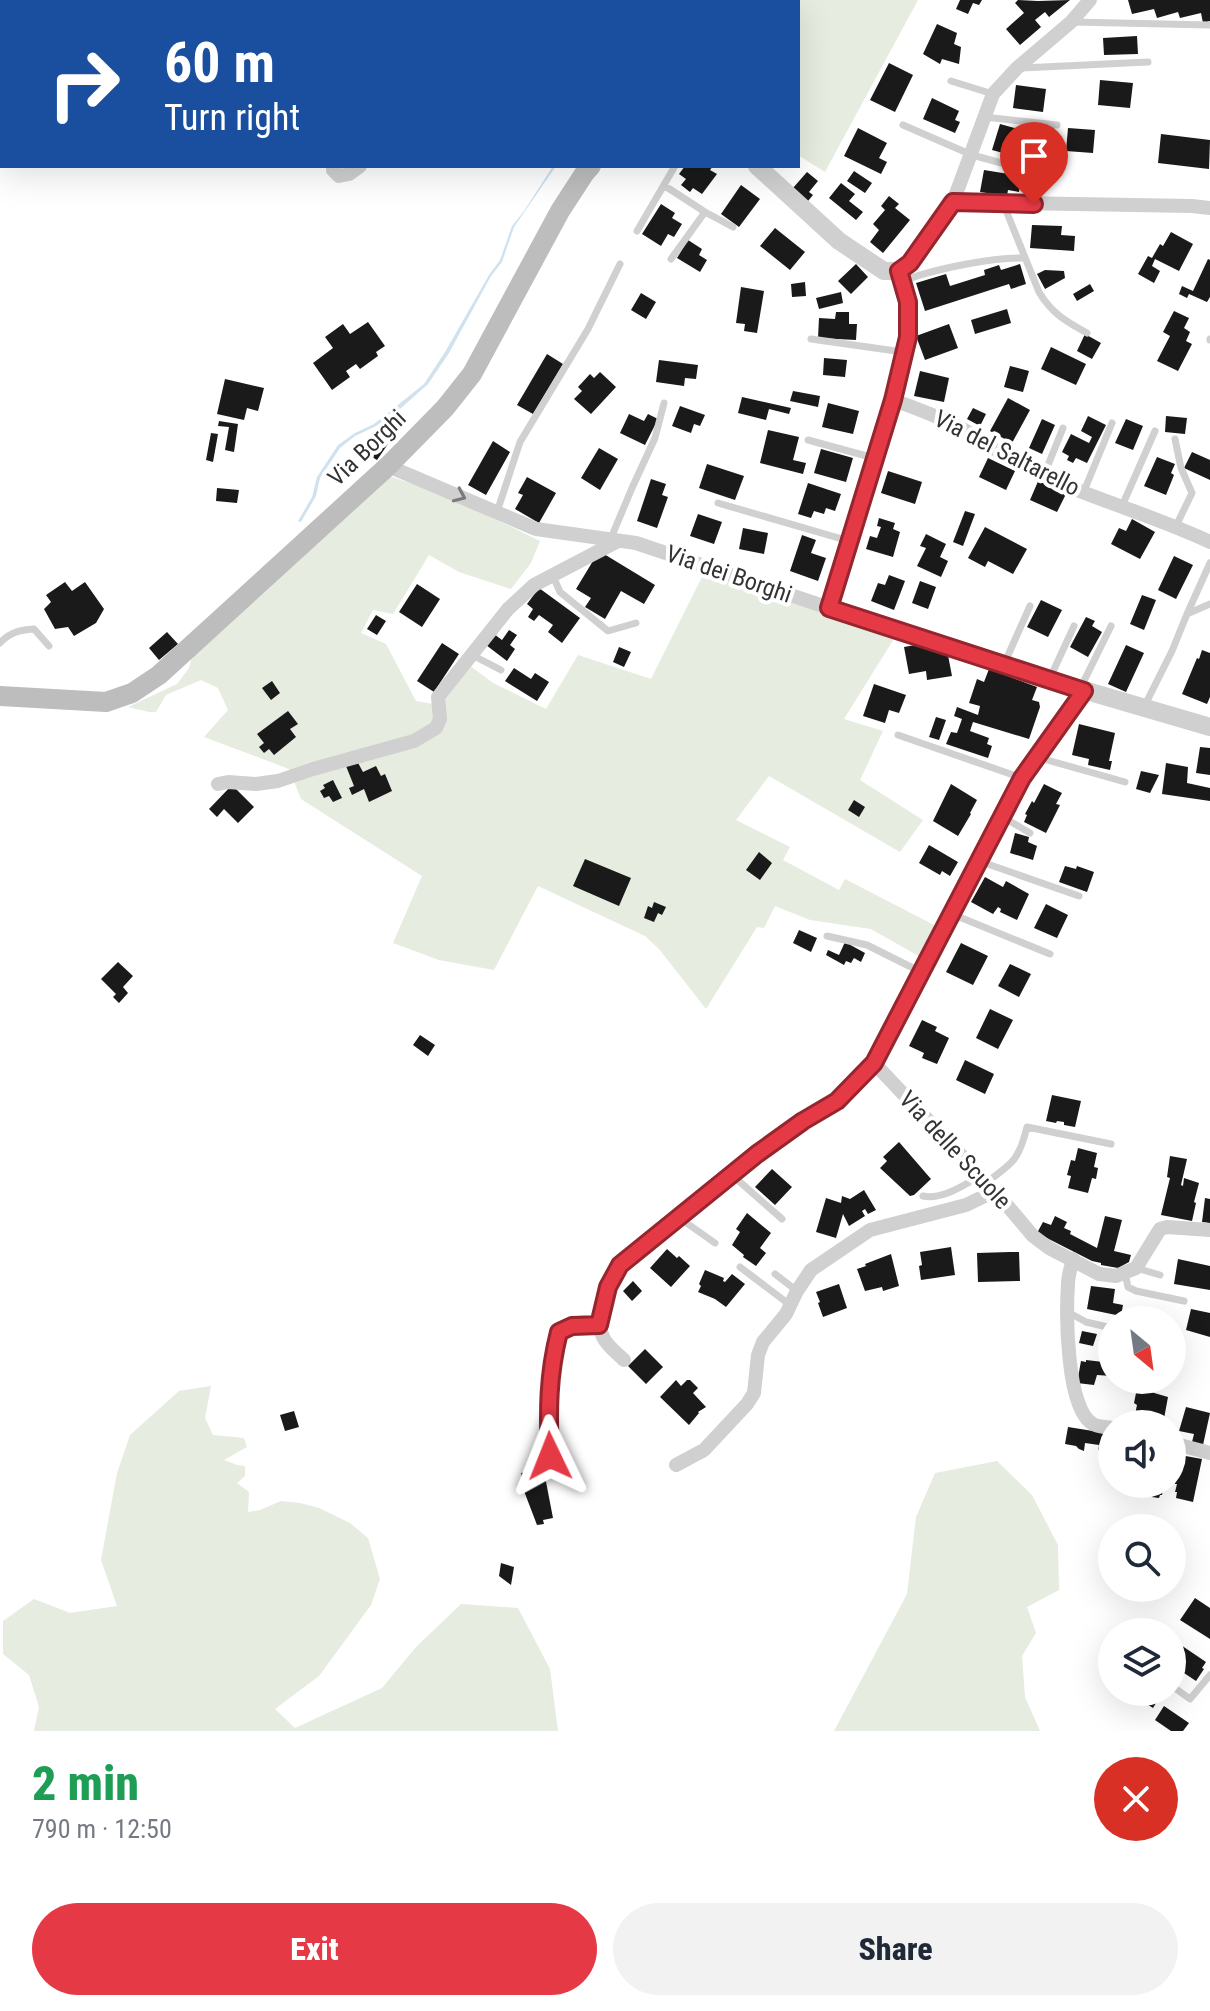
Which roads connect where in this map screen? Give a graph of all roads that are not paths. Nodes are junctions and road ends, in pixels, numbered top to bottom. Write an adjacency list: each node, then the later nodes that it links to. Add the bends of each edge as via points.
1 (1090, 0): 2 (street)
2 (1071, 22): 3 (lane); 5 (street)
3 (1210, 25)
4 (1148, 62): 5 (lane)
5 (1017, 68): 7 (street)
6 (951, 81): 7 (lane)
7 (993, 94): 8 (street)
8 (985, 117): 10 (lane); 11 (street)
9 (903, 125): 11 (lane)
10 (1057, 125)
11 (972, 155): 12 (lane); 19 (street)
12 (1016, 167)
13 (333, 168): 14 (street, via 339,176)
14 (357, 168)
15 (589, 168): 40 (main road, Via Borghi, via 560,211 472,374)
16 (674, 168): 18 (lane)
17 (759, 168): 28 (street, via 839,241 884,271)
18 (665, 186): 22 (lane); 24 (lane)
19 (953, 202): 20 (street); 28 (street)
20 (1003, 203): 21 (street); 25 (lane)
21 (1210, 208)
22 (705, 212): 23 (lane); 26 (lane)
23 (733, 227)
24 (637, 231)
25 (1024, 258): 28 (lane); 29 (lane, via 1047,306)
26 (671, 259)
27 (620, 264): 45 (lane, via 520,442)
28 (901, 276): 31 (street, via 908,302)
29 (1087, 333)
30 (811, 339): 31 (lane)
31 (905, 352): 32 (street)
32 (893, 400): 39 (street); 41 (street, Via del Saltarello, via 960,428)
33 (664, 403): 47 (lane)
34 (1112, 423): 42 (lane)
35 (1063, 428): 41 (lane)
36 (1155, 431): 44 (lane)
37 (1175, 439): 46 (lane, via 1192,493)
38 (808, 440): 39 (lane)
39 (874, 458): 49 (street)
40 (388, 466): 45 (street, Via dei Borghi, one-way to 45); 66 (main road, Via Borghi, via 159,675 132,693 106,702)
41 (1044, 475): 42 (street, Via del Saltarello)
42 (1084, 491): 44 (street, Via del Saltarello)
43 (718, 503): 49 (lane)
44 (1122, 506): 46 (street, Via del Saltarello)
45 (497, 512): 47 (street, Via dei Borghi, via 536,529)
46 (1176, 526): 48 (street, Via del Saltarello)
47 (614, 540): 51 (street); 54 (street, Via dei Borghi)
48 (1209, 540)
49 (849, 541): 54 (street)
50 (1210, 563): 55 (lane)
51 (553, 576): 56 (lane, via 560,592 608,631); 61 (street, via 508,609)
52 (1210, 604): 55 (lane)
53 (1030, 606): 62 (lane)
54 (829, 608): 62 (street, Via dei Borghi)
55 (1187, 614): 67 (lane)
56 (636, 623)
57 (1074, 626): 64 (lane)
58 (1111, 626): 65 (lane)
59 (0, 643): 60 (lane, via 6,635 34,629)
60 (49, 646)
61 (472, 655): 63 (lane); 73 (street, via 438,697 436,728 414,741 278,781)
62 (1004, 665): 64 (street, Via dei Borghi)
63 (501, 670)
64 (1050, 679): 65 (street, Via dei Borghi)
65 (1082, 690): 67 (street, Via dei Borghi); 70 (street)
66 (0, 696)
67 (1143, 708): 68 (street, Via dei Borghi)
68 (1210, 727)
69 (898, 735): 71 (lane)
70 (1037, 755): 71 (street); 72 (lane)
71 (1022, 778): 74 (street)
72 (1125, 782)
73 (218, 784)
74 (1001, 816): 75 (lane); 76 (street)
75 (1030, 833)
76 (979, 860): 77 (lane); 78 (street)
77 (1079, 896)
78 (952, 914): 80 (lane); 81 (street)
79 (827, 936): 81 (lane, via 867,945)
80 (1050, 954)
81 (921, 972): 82 (street)
82 (874, 1063): 84 (street, via 837,1101); 85 (street, Via delle Scuole)
83 (1111, 1144): 85 (lane, via 1027,1127 1013,1163)
84 (732, 1175): 87 (street); 88 (lane)
85 (988, 1183): 86 (lane); 91 (street, Via delle Scuole, via 1033,1236); 96 (street, via 966,1205 870,1230 811,1270)
86 (923, 1196)
87 (678, 1217): 90 (lane); 99 (street, via 620,1265 608,1287)
88 (782, 1219)
89 (1210, 1230): 93 (street, via 1160,1229)
90 (715, 1243)
91 (1073, 1259): 93 (street, Via delle Scuole, via 1099,1274); 98 (street)
92 (740, 1267): 96 (lane)
93 (1130, 1271): 95 (lane); 97 (lane, via 1128,1287)
94 (775, 1274): 96 (lane)
95 (1160, 1275)
96 (794, 1298): 106 (street, via 763,1342 754,1393 747,1404 704,1450)
97 (1184, 1301)
98 (1068, 1312): 100 (lane); 102 (street, via 1073,1391 1080,1410)
99 (599, 1325): 101 (street, via 604,1340); 105 (lane, via 559,1332 547,1406)
100 (1098, 1325)
101 (624, 1360)
102 (1098, 1425)
103 (1186, 1447): 104 (street)
104 (1210, 1453)
105 (550, 1456)
106 (676, 1465)
107 (1210, 1675): 108 (lane, via 1190,1699)
108 (1186, 1696)

